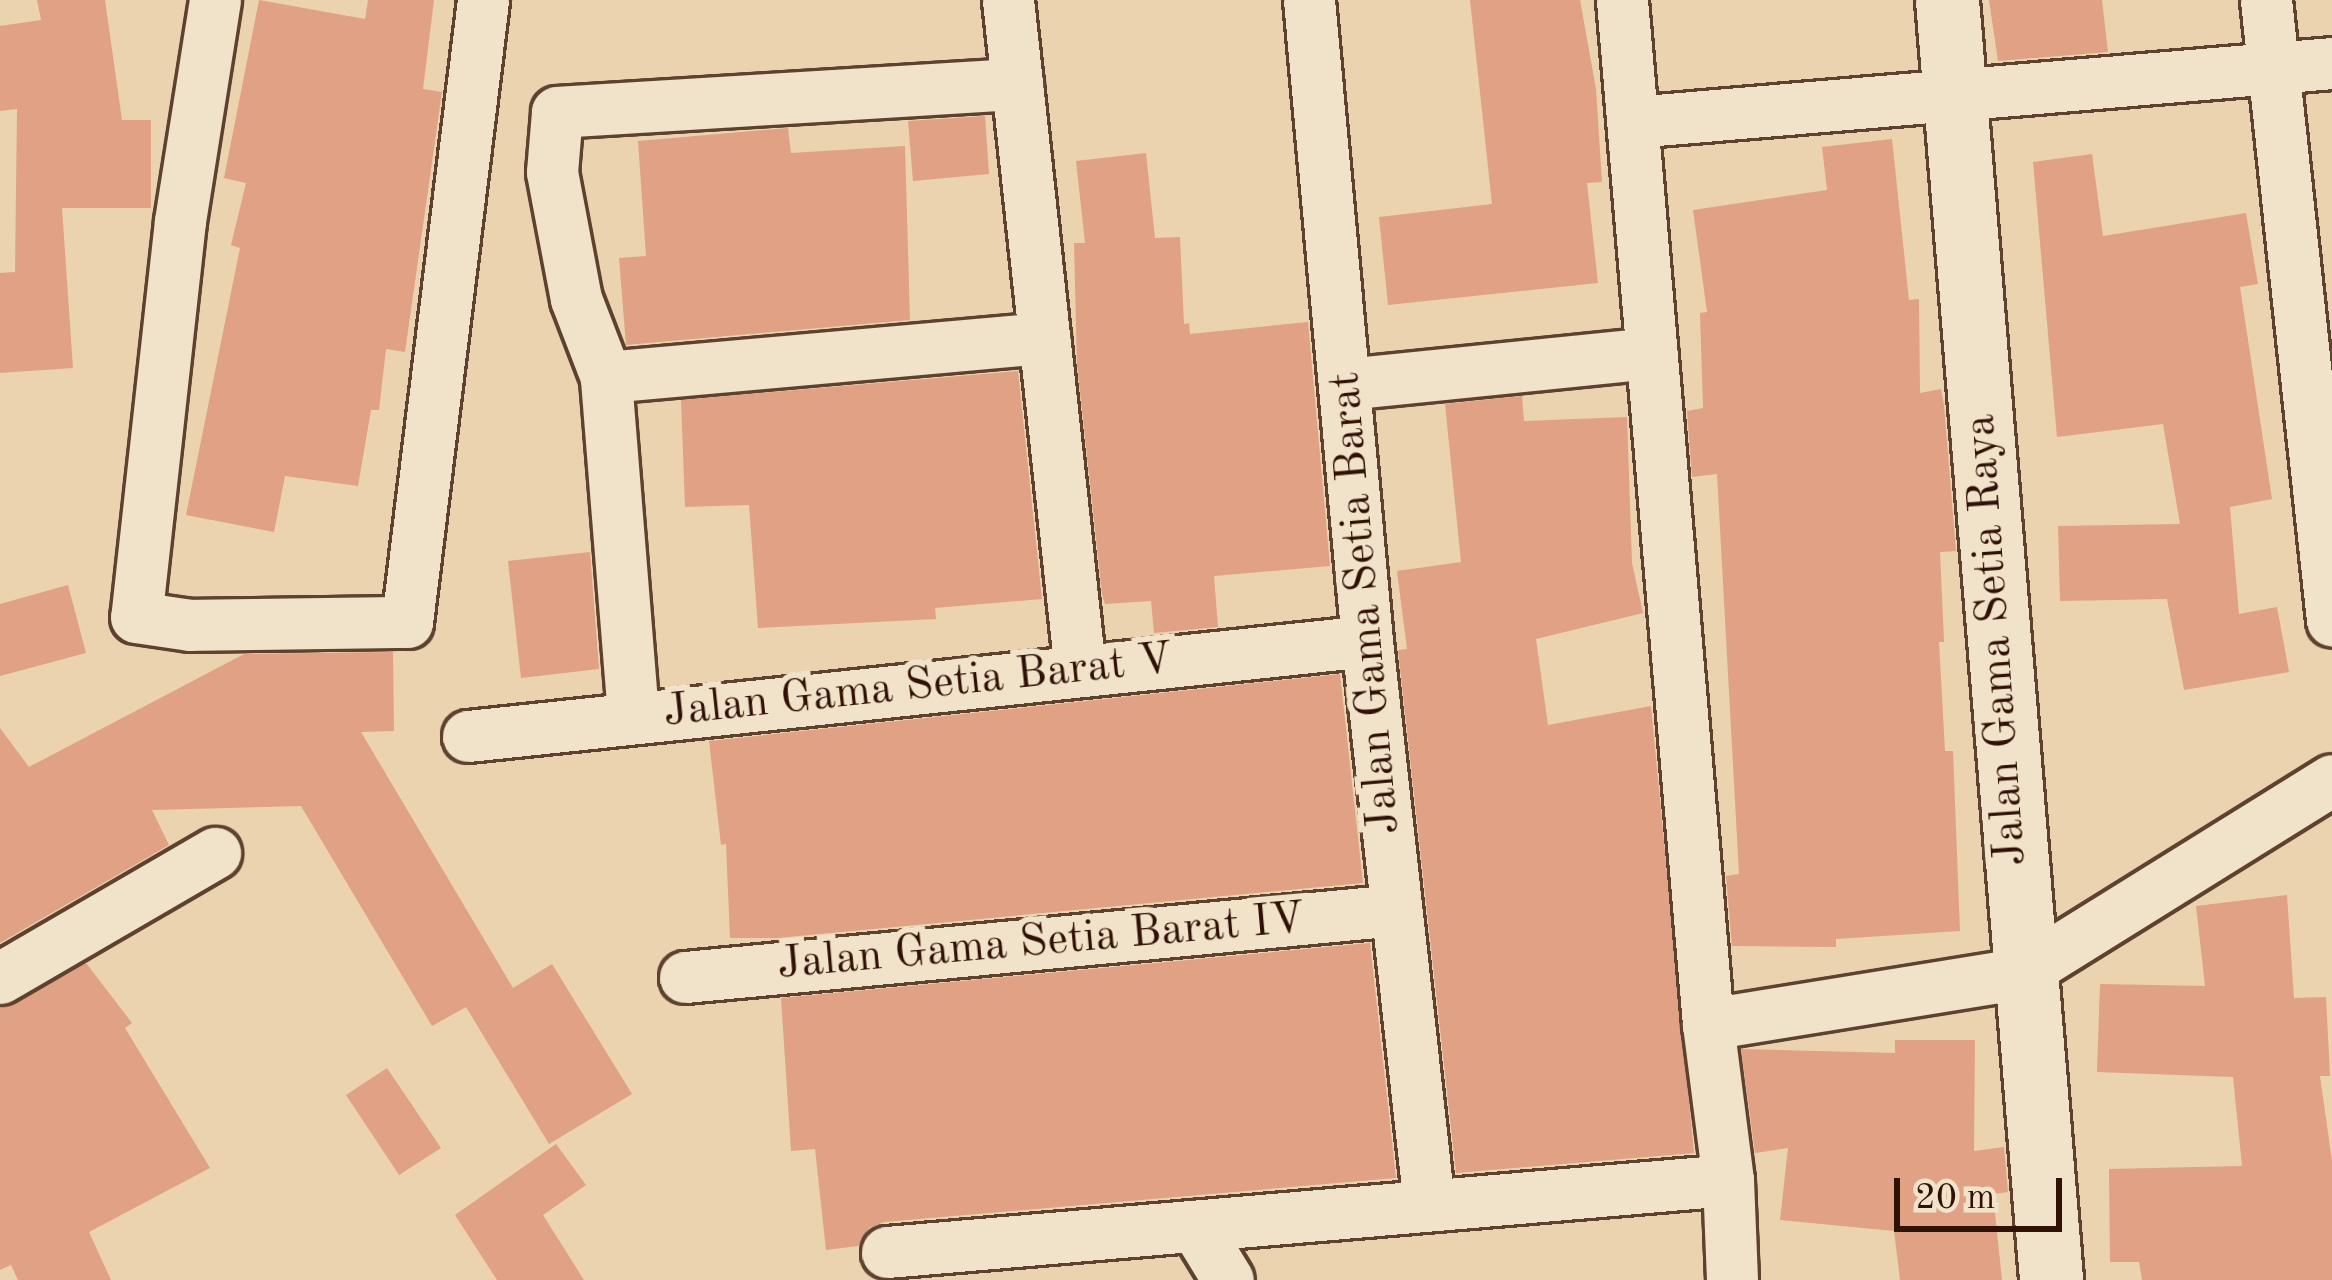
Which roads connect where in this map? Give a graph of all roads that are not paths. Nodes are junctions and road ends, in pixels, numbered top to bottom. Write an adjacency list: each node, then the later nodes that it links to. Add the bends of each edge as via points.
1 (215, 0): 2 (street, via 180,221 136,616 190,625 407,622)
2 (484, 0)
3 (1008, 0): 10 (street)
4 (1309, 0): 16 (street, Jalan Gama Setia Barat)
5 (1622, 0): 12 (street)
6 (1947, 0): 11 (street, Jalan Gama Setia Raya)
7 (2266, 0): 9 (street)
8 (2332, 63): 9 (street)
9 (2274, 69): 11 (street); 17 (street)
10 (1017, 84): 13 (street); 15 (street, via 557,112 552,172 576,299)
11 (1957, 94): 12 (street); 25 (street, Jalan Gama Setia Raya)
12 (1633, 122): 14 (street)
13 (1044, 338): 15 (street); 19 (street)
14 (1651, 353): 16 (street); 28 (street)
15 (606, 377): 20 (street)
16 (1345, 385): 18 (street, Jalan Gama Setia Barat)
17 (2332, 620)
18 (1367, 641): 19 (street, Jalan Gama Setia Barat V); 24 (street, Jalan Gama Setia Barat)
19 (1080, 670): 20 (street, Jalan Gama Setia Barat V)
20 (633, 715): 21 (street, Jalan Gama Setia Barat V)
21 (468, 736)
22 (2332, 780): 25 (street)
23 (215, 853): 27 (street)
24 (1396, 910): 26 (street, Jalan Gama Setia Barat IV); 30 (street, Jalan Gama Setia Barat)
25 (2022, 973): 28 (street); 35 (street, Jalan Gama Setia Raya)
26 (686, 976)
27 (0, 978)
28 (1708, 1024): 29 (street)
29 (1728, 1180): 30 (street); 34 (street)
30 (1429, 1205): 31 (street)
31 (1195, 1226): 32 (street); 33 (street)
32 (886, 1252)
33 (1228, 1280)
34 (1732, 1280)
35 (2051, 1280)

